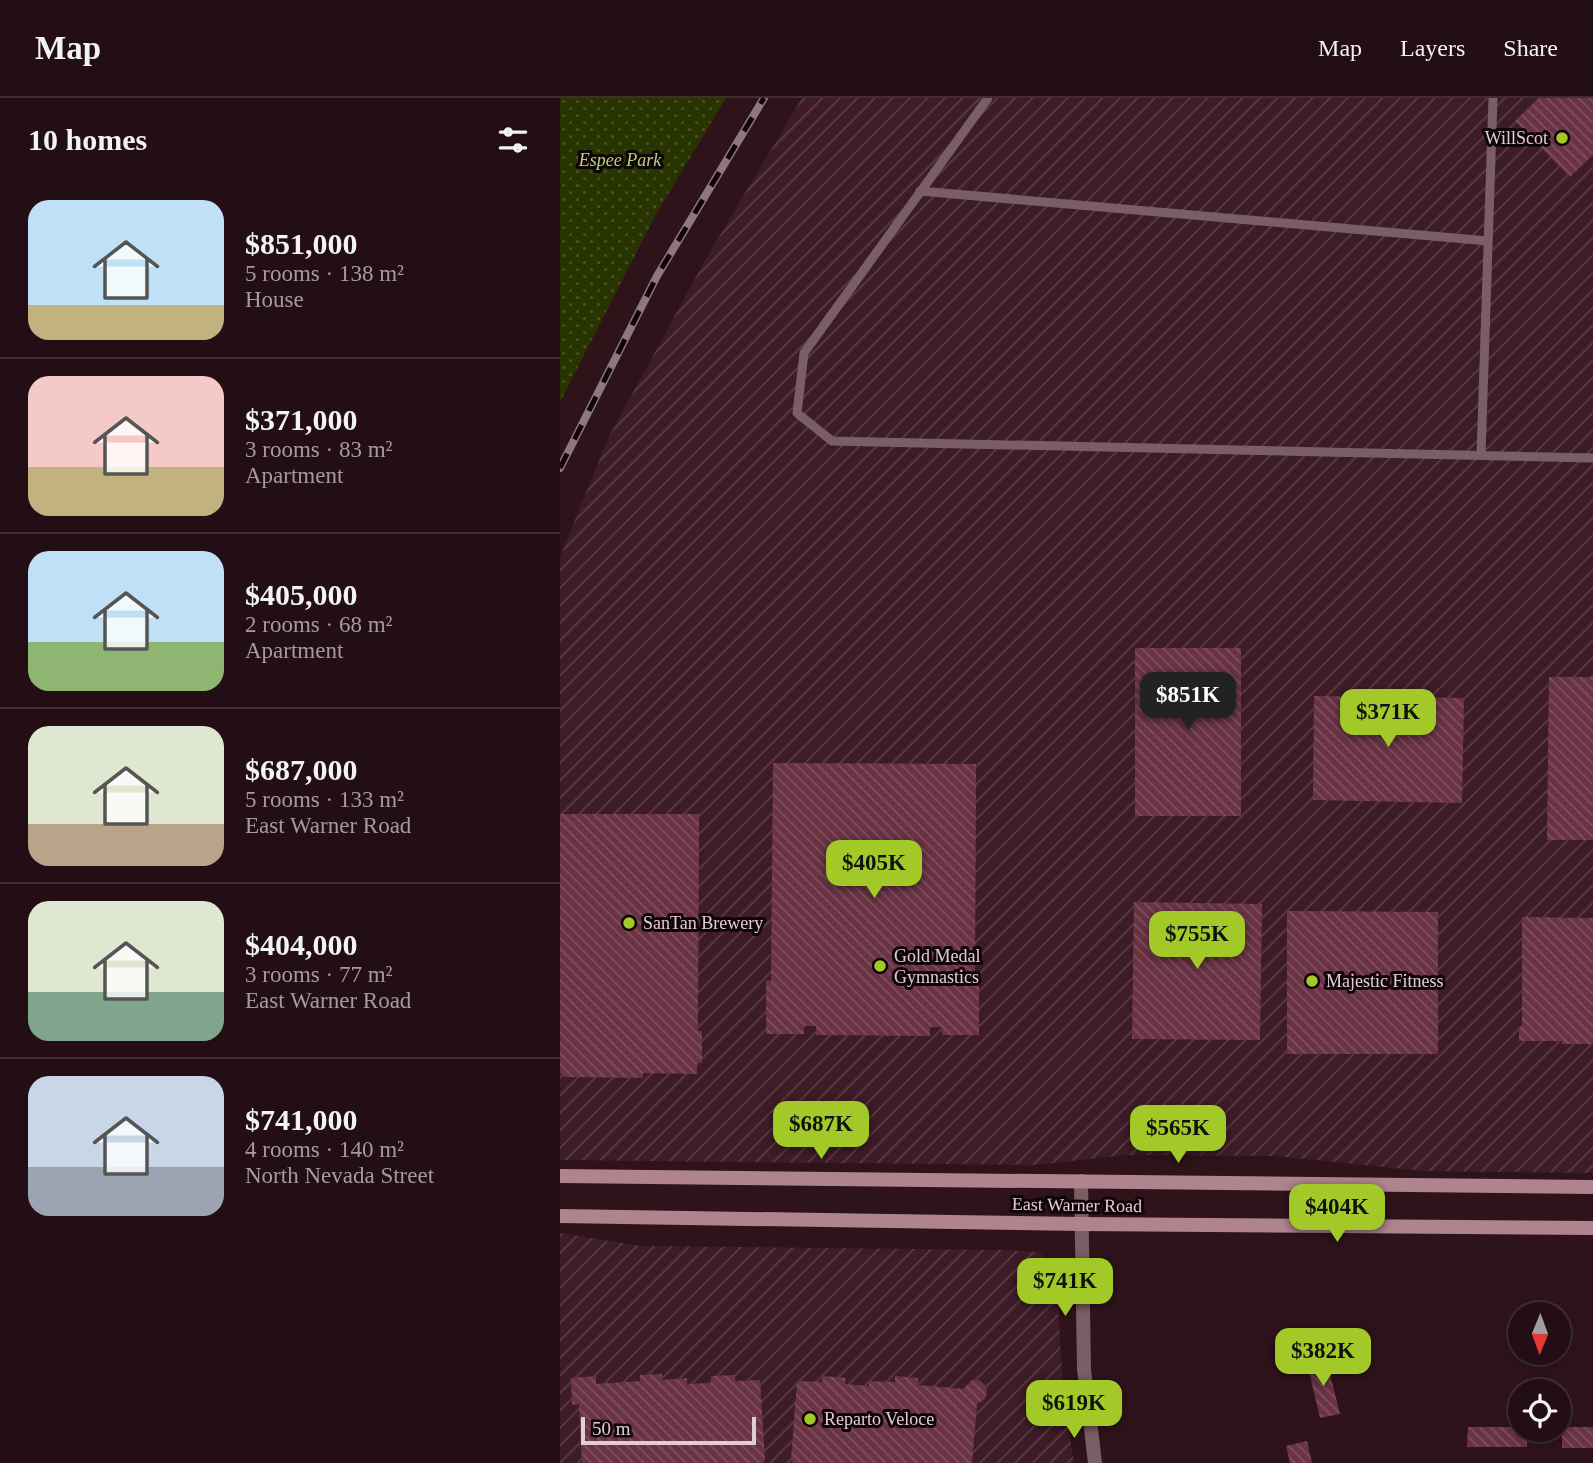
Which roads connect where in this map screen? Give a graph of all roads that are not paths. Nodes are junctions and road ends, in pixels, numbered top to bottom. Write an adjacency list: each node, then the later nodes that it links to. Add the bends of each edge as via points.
1 (988, 98): 3 (lane)
2 (1493, 98): 4 (lane)
3 (920, 191): 4 (lane); 5 (lane, via 804,353 797,413 832,441)
4 (1488, 241): 5 (lane)
5 (1482, 455): 6 (lane)
6 (1593, 458)
7 (560, 1176): 8 (main road, East Warner Road)
8 (1081, 1181): 9 (main road, East Warner Road); 11 (street)
9 (1593, 1187)
10 (560, 1216): 11 (main road, East Warner Road)
11 (1081, 1224): 12 (main road, East Warner Road); 13 (street, via 1084,1369)
12 (1593, 1228)
13 (1096, 1463)

